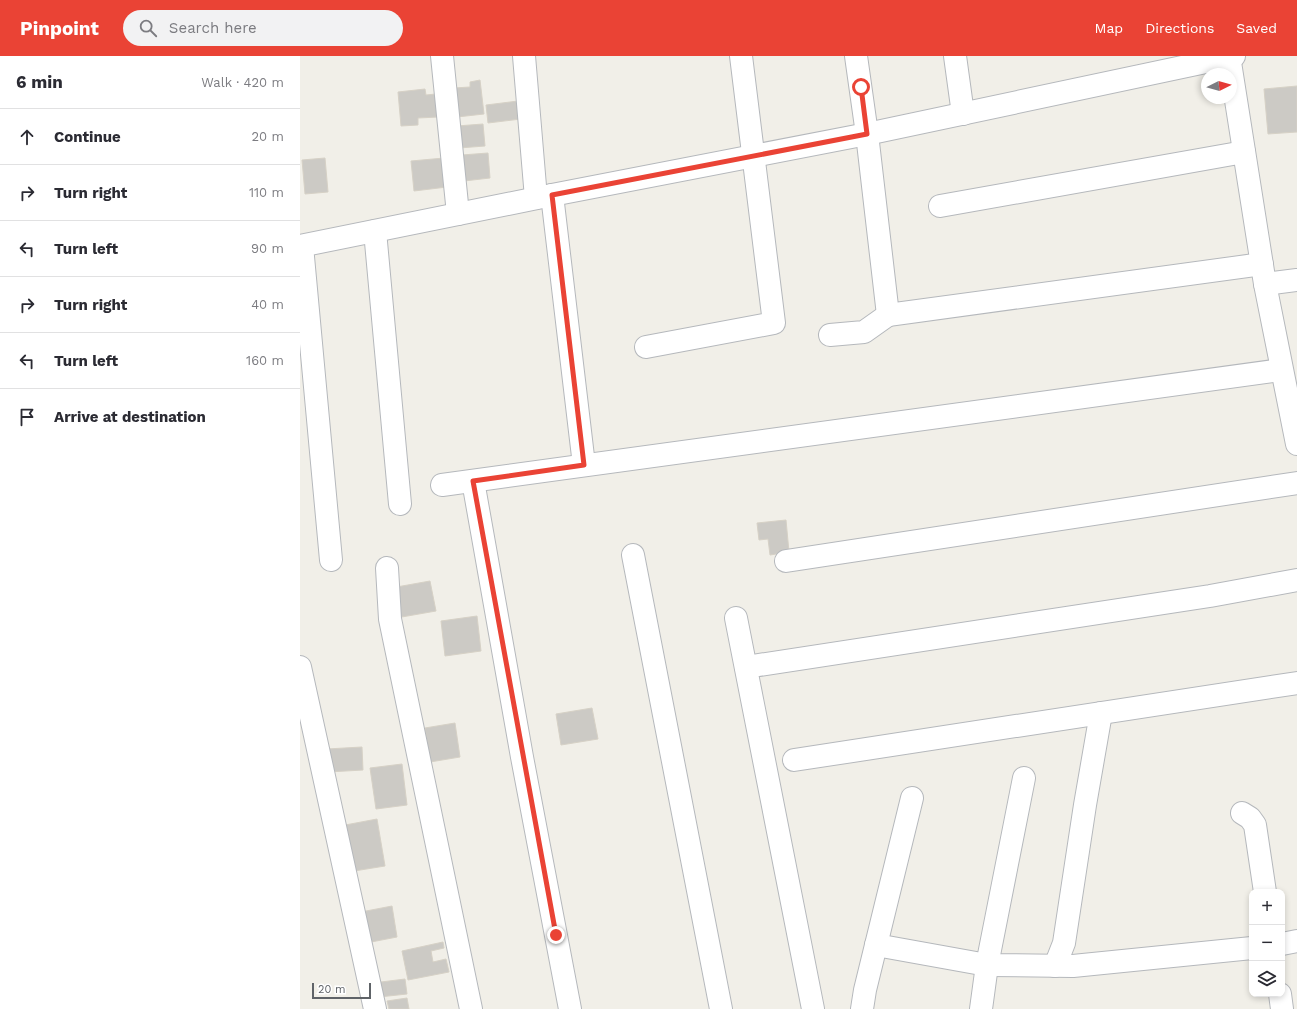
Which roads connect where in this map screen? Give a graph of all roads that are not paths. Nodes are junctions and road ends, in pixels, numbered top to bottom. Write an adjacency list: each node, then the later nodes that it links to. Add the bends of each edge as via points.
1 (442, 56): 13 (street)
2 (524, 56): 11 (street)
3 (741, 56): 10 (street)
4 (856, 56): 8 (street)
5 (955, 56): 7 (street)
6 (1230, 56): 7 (street); 9 (street)
7 (963, 114): 8 (street)
8 (867, 134): 10 (street); 18 (street)
9 (1244, 152): 12 (street); 16 (street)
10 (754, 156): 11 (street); 20 (street, via 774,322)
11 (544, 196): 13 (street); 23 (street)
12 (940, 206)
13 (458, 214): 14 (street)
14 (375, 231): 15 (street); 27 (street)
15 (301, 246): 29 (street)
16 (1263, 274): 17 (street); 18 (street); 21 (street)
17 (1297, 280)
18 (888, 315): 19 (street, via 864,332)
19 (830, 336)
20 (646, 347)
21 (1281, 370): 22 (street); 23 (street)
22 (1297, 444)
23 (584, 465): 24 (street)
24 (473, 481): 26 (street); 52 (street)
25 (1297, 483): 30 (street)
26 (442, 485)
27 (400, 504)
28 (633, 556): 53 (street)
29 (332, 560)
30 (786, 561)
31 (387, 568): 51 (street, via 390,619)
32 (1297, 580): 35 (street, via 1210,596)
33 (736, 618): 35 (street)
34 (300, 667): 50 (street)
35 (746, 667): 54 (street)
36 (1297, 683): 37 (street)
37 (1101, 713): 38 (street); 48 (street, via 1064,943)
38 (794, 760)
39 (1024, 778): 47 (street)
40 (912, 798): 45 (street)
41 (1242, 813): 42 (street, via 1255,825)
42 (1265, 889)
43 (1297, 941): 44 (street)
44 (1285, 943)
45 (876, 945): 47 (street); 55 (street)
46 (1249, 948): 48 (street)
47 (987, 966): 48 (street); 56 (street)
48 (1055, 966)
49 (1280, 997): 57 (street)
50 (375, 1009)
51 (471, 1009)
52 (570, 1009)
53 (721, 1009)
54 (812, 1009)
55 (862, 1009)
56 (980, 1009)
57 (1282, 1009)

